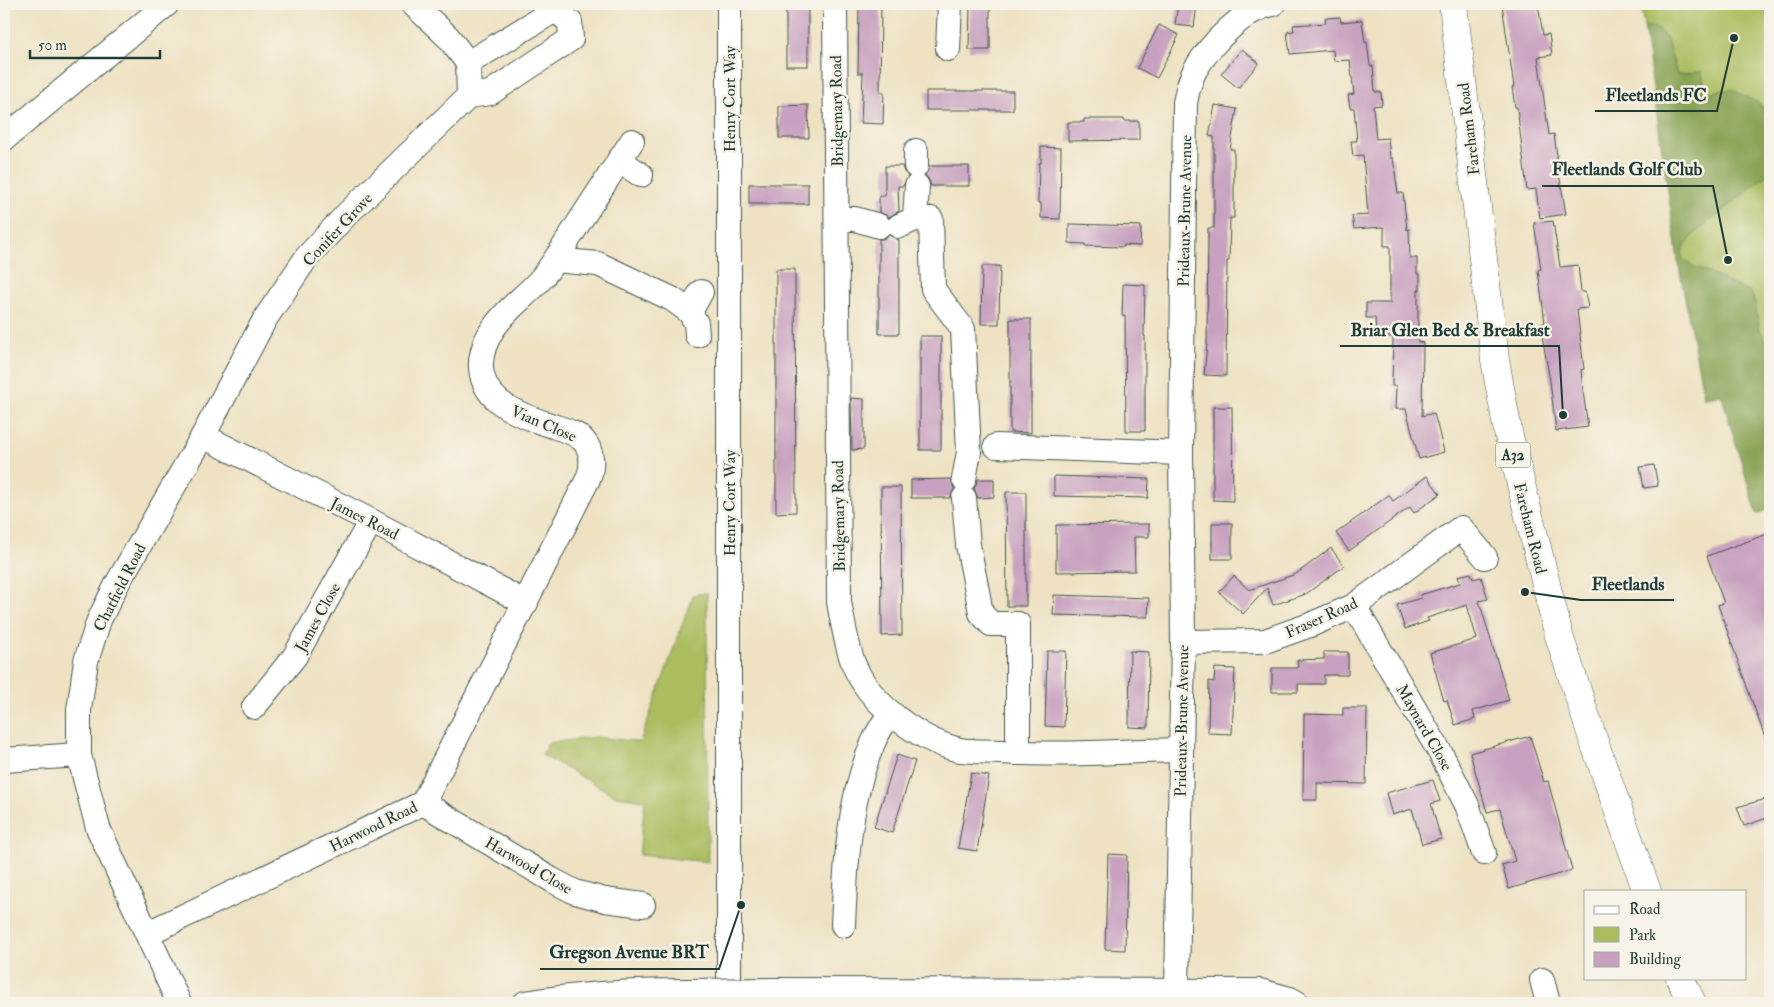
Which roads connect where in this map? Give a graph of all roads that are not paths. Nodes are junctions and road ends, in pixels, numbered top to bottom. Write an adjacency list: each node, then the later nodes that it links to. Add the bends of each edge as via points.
1 (167, 4): 12 (street)
2 (412, 4): 10 (street, via 448,37)
3 (729, 4): 45 (street, Henry Cort Way)
4 (835, 4): 15 (street, Bridgemary Road)
5 (950, 4): 9 (street)
6 (1268, 4): 7 (street); 21 (street, Prideaux-Brune Avenue, via 1224,32 1195,71 1185,103)
7 (1273, 4)
8 (1453, 4): 35 (main road, Fareham Road / A32, via 1495,360 1508,432 1559,636)
9 (948, 49)
10 (468, 64): 11 (street); 11 (street, via 555,10 570,22 571,39 490,93)
11 (469, 96): 19 (street, Conifer Grove, via 307,257 266,319)
12 (4, 139)
13 (916, 168): 16 (street)
14 (641, 175): 17 (street, Vian Close, via 625,151)
15 (838, 219): 16 (street); 28 (street, Bridgemary Road, via 839,602 854,666 872,694)
16 (898, 224): 30 (street, via 931,219 933,289 963,329 969,452 964,488 968,545 981,613 991,624 1018,624)
17 (555, 260): 18 (street, via 598,264 672,299 695,302); 24 (street, Vian Close, via 539,281 505,312 482,351 481,367 492,395 505,407 576,434 590,451 592,468 588,479)
18 (697, 335)
19 (203, 436): 22 (street, James Road); 31 (street, Chatfield Road, via 99,620 86,661 78,710)
20 (996, 446): 21 (street)
21 (1181, 453): 26 (street, Prideaux-Brune Avenue)
22 (371, 521): 24 (street, James Road); 27 (street, James Close, via 295,656)
23 (1485, 557): 25 (street, Fraser Road, via 1460,528)
24 (526, 603): 33 (street, Harwood Road)
25 (1354, 606): 26 (street, Fraser Road, via 1265,641); 34 (street, Maynard Close, via 1441,754 1467,805)
26 (1183, 642): 29 (street, Prideaux-Brune Avenue)
27 (254, 707)
28 (890, 713): 30 (street, Bridgemary Road, via 927,739 961,750); 37 (street, via 873,743 859,782 846,854)
29 (1180, 750): 30 (street, Bridgemary Road); 41 (street, Prideaux-Brune Avenue)
30 (1018, 753)
31 (79, 755): 32 (street); 38 (street, Chatfield Road, via 98,828)
32 (4, 760)
33 (422, 803): 36 (street, Harwood Close, via 575,892); 38 (street, Harwood Road)
34 (1484, 853)
35 (1647, 890)
36 (643, 905)
37 (843, 925)
38 (148, 933): 43 (street, Chatfield Road)
39 (1542, 980): 47 (street)
40 (1681, 980): 48 (main road)
41 (1177, 990): 42 (street); 46 (street, via 1260,991)
42 (1131, 996): 44 (street, bridge, via 771,990 634,992)
43 (179, 1003)
44 (525, 1003)
45 (729, 1003)
46 (1297, 1003)
47 (1548, 1003)
48 (1692, 1003)

